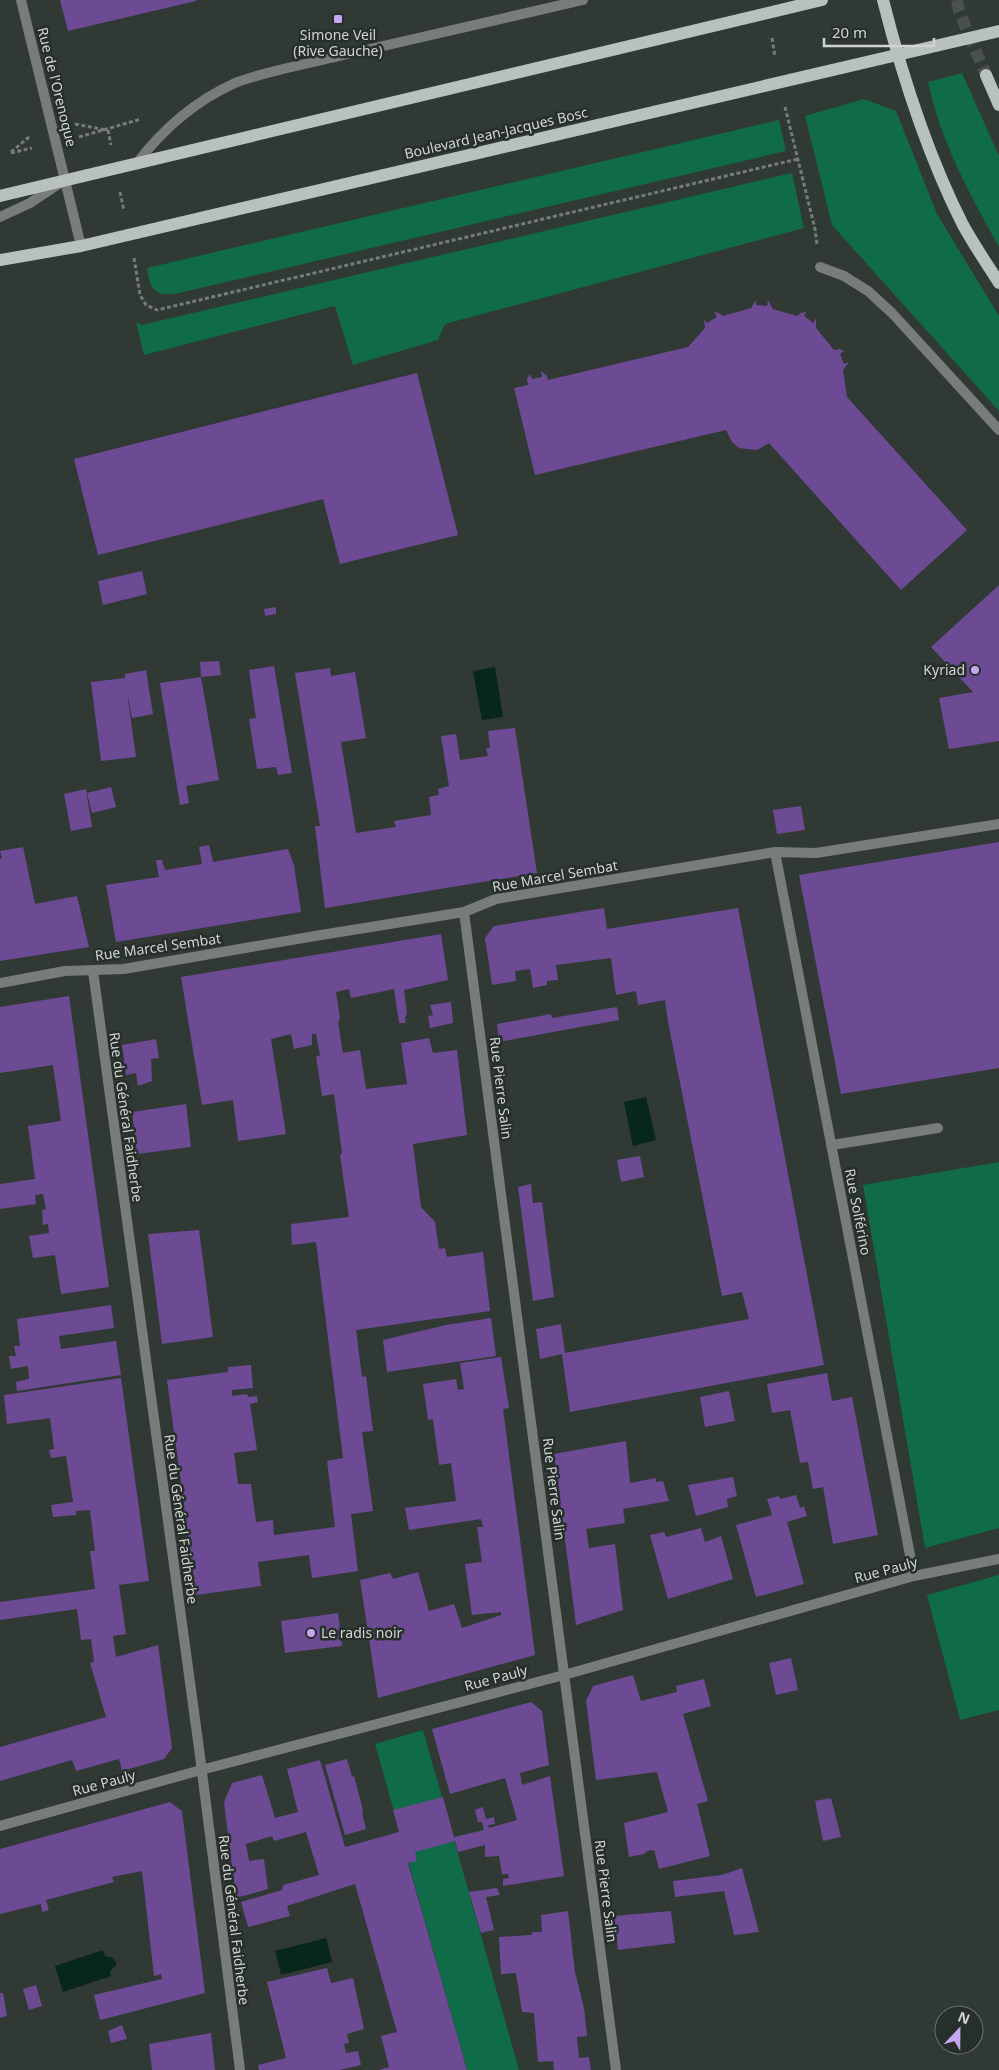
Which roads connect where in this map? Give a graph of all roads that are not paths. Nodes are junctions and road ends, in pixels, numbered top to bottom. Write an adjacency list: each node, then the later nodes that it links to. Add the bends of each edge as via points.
1 (22, 0): 10 (street, Rue de l'Orenoque)
2 (583, 0): 9 (street, via 237,82 213,94 174,122)
3 (822, 0): 9 (main road)
4 (883, 0): 6 (main road)
5 (999, 30): 6 (main road, Boulevard Jean-Jacques Bosc)
6 (897, 54): 13 (main road, Boulevard Jean-Jacques Bosc); 16 (main road, via 934,159 963,225)
7 (986, 75): 8 (main road)
8 (999, 105)
9 (137, 163): 10 (main road)
10 (65, 180): 11 (main road); 12 (street, via 30,204); 13 (street, Rue de l'Orenoque)
11 (0, 196)
12 (0, 217)
13 (81, 246): 14 (main road, Boulevard Jean-Jacques Bosc)
14 (0, 260)
15 (820, 267): 17 (street, via 844,276 868,291)
16 (999, 283)
17 (999, 430)
18 (999, 824): 19 (street, Rue Marcel Sembat, via 816,853)
19 (775, 852): 20 (street, Rue Marcel Sembat, via 496,899); 24 (street, Rue Solférino)
20 (464, 912): 21 (street, Rue Marcel Sembat, via 124,969); 27 (street, Rue Pierre Salin)
21 (93, 971): 22 (street, Rue Marcel Sembat, via 65,972); 28 (street, Rue du Général Faidherbe)
22 (0, 983)
23 (938, 1128): 24 (street)
24 (832, 1145): 26 (street, Rue Solférino)
25 (999, 1559): 26 (street, Rue Pauly)
26 (914, 1576): 27 (street, Rue Pauly)
27 (564, 1675): 28 (street, Rue Pauly); 31 (street, Rue Pierre Salin)
28 (202, 1770): 29 (street, Rue Pauly); 30 (street, Rue du Général Faidherbe)
29 (0, 1826)
30 (240, 2070)
31 (616, 2070)

